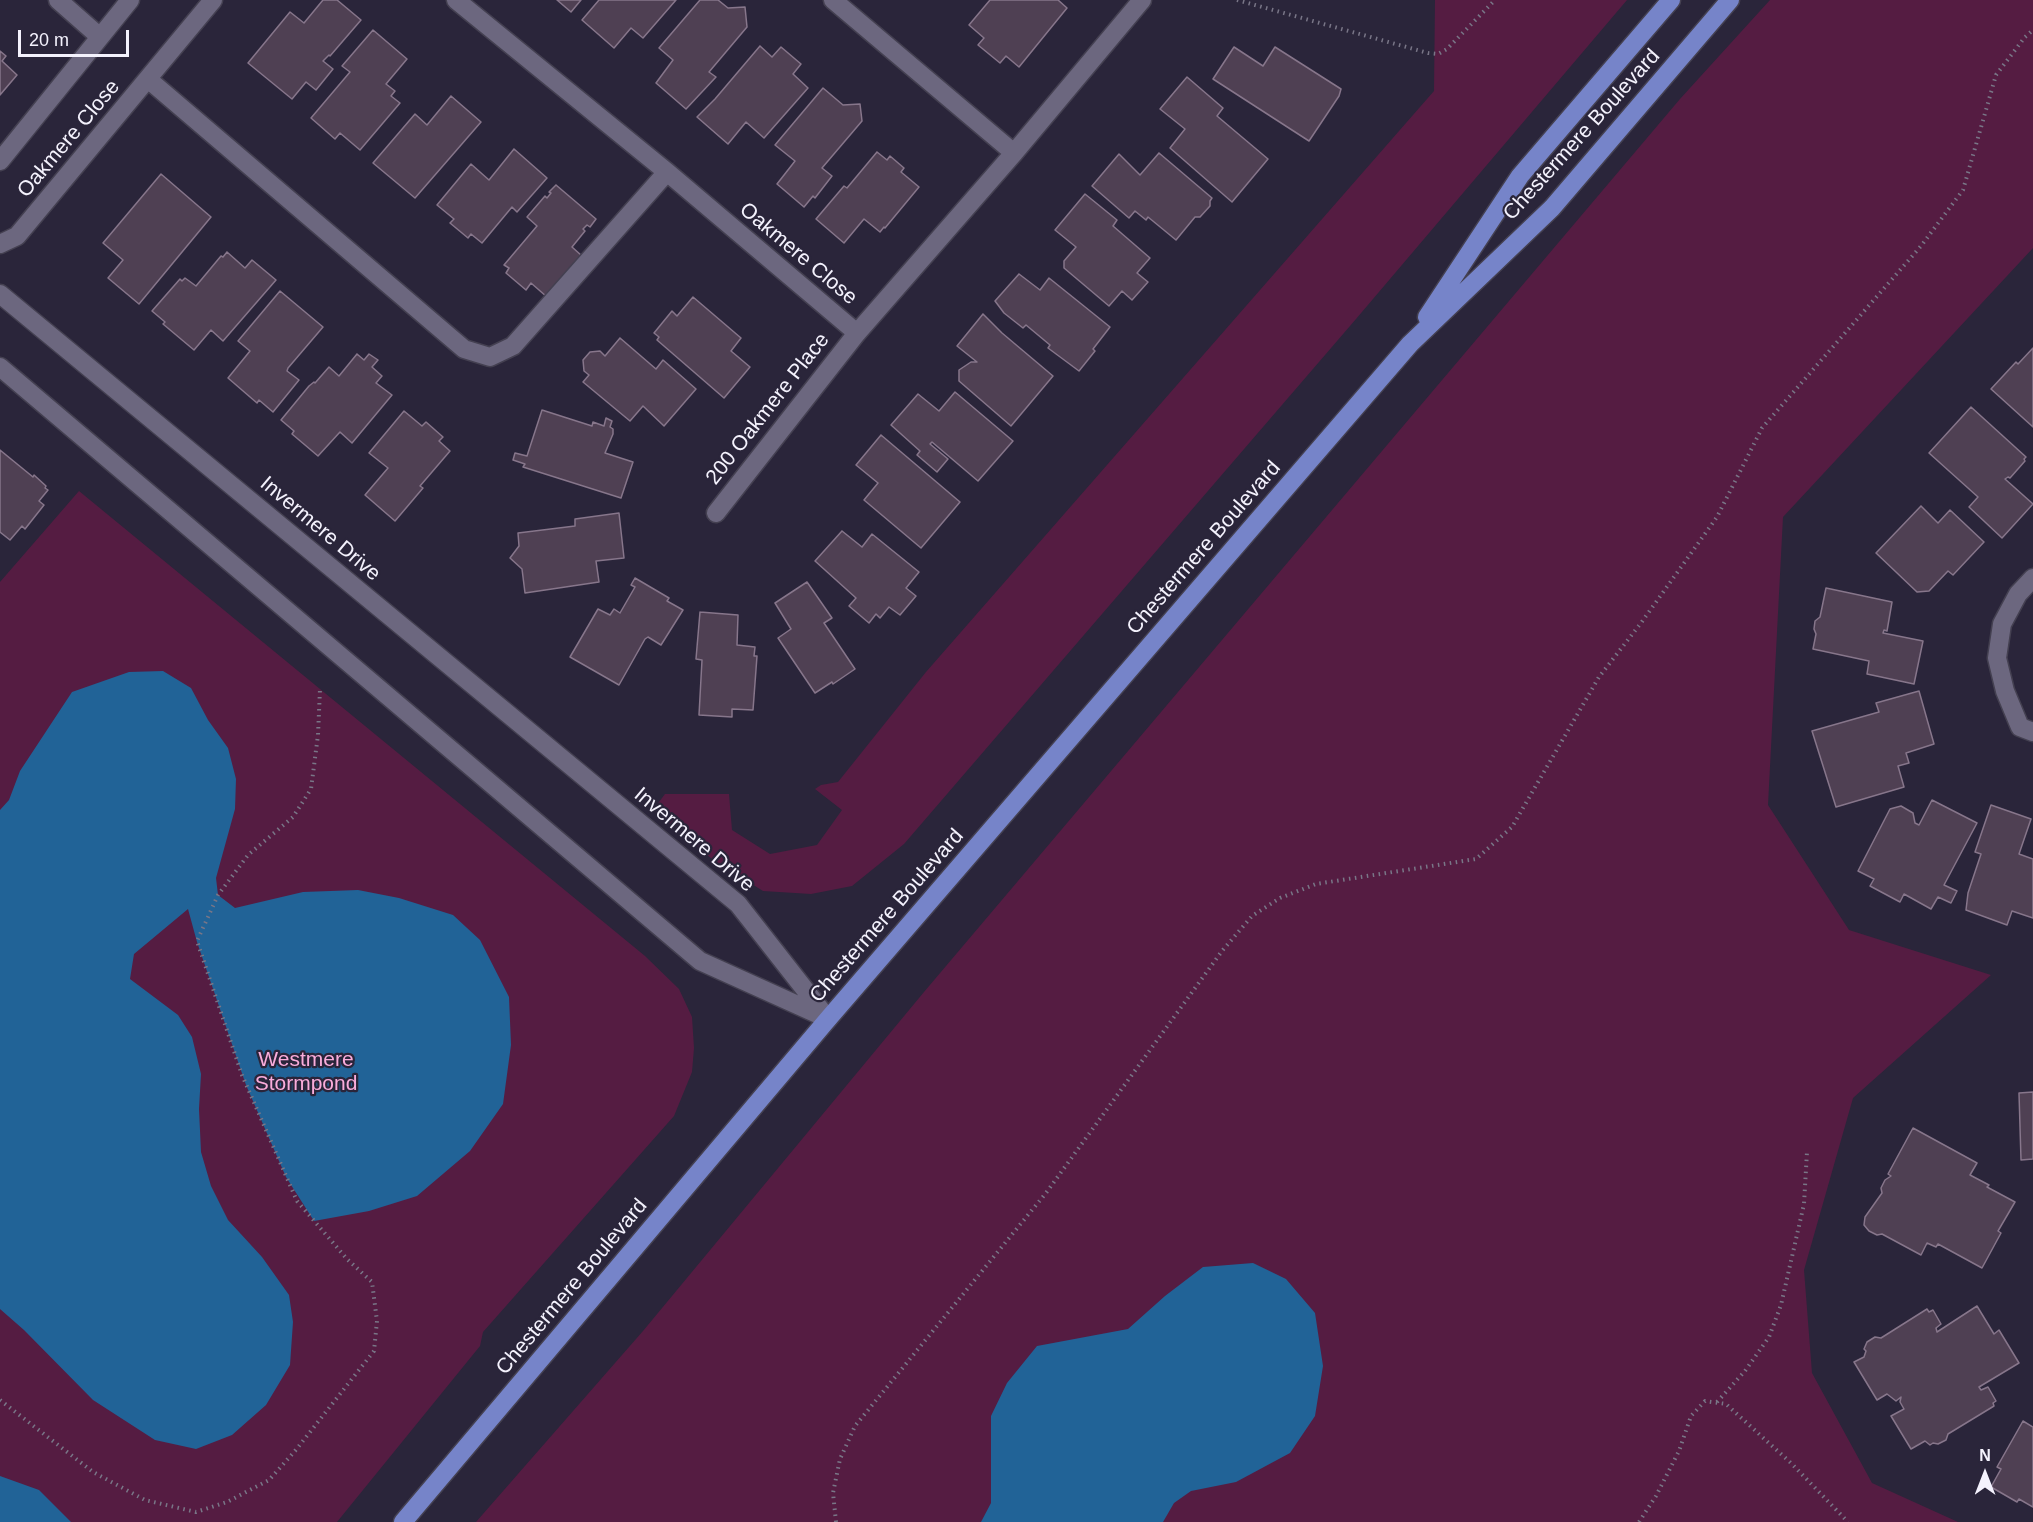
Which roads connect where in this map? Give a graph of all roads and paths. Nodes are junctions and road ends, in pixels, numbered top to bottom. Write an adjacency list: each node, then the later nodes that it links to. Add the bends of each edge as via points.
1 (58, 0): 12 (street)
2 (130, 0): 12 (street, Oakmere Close)
3 (213, 0): 13 (street, Oakmere Close)
4 (456, 0): 16 (street, Oakmere Close)
5 (833, 0): 14 (street)
6 (1142, 0): 14 (street, Oakmere Close)
7 (1237, 0): 8 (path, via 1438,54)
8 (1495, 0)
9 (1671, 0): 20 (main road, Chestermere Boulevard, via 1520,176)
10 (1730, 0): 20 (main road, Chestermere Boulevard, via 1552,208)
11 (2033, 30): 31 (path, via 1996,75 1964,190 1762,428 1717,517 1599,677 1512,827 1476,859 1316,884 1280,898 1252,916 1222,951 1046,1193 855,1425 840,1459 833,1493)
12 (100, 37): 15 (street, Oakmere Close)
13 (149, 80): 16 (street, via 464,349 490,357 513,346); 17 (street, Oakmere Close, via 17,236)
14 (1014, 153): 19 (street, Oakmere Close)
15 (0, 161)
16 (667, 172): 19 (street, Oakmere Close)
17 (0, 244)
18 (0, 294): 26 (street, Invermere Drive, via 738,904)
19 (857, 333): 22 (street, 200 Oakmere Place)
20 (1410, 344): 26 (main road, Chestermere Boulevard)
21 (0, 367): 26 (street, via 700,961)
22 (716, 513)
23 (2033, 578): 25 (street, via 2018,594 2002,624 1997,658 2020,726)
24 (320, 689): 28 (path, via 311,789 293,817 248,855 218,896 197,942 242,1075 297,1201 372,1282 377,1321 374,1351 269,1480 227,1502 196,1512 145,1500 93,1472)
25 (2033, 732)
26 (828, 1019): 30 (main road, Chestermere Boulevard)
27 (1807, 1152): 29 (path, via 1804,1204 1770,1337)
28 (0, 1400)
29 (1716, 1403): 32 (path, via 1705,1401 1690,1416 1679,1451); 33 (path, via 1726,1404)
30 (403, 1522)
31 (836, 1522)
32 (1639, 1522)
33 (1848, 1522)

